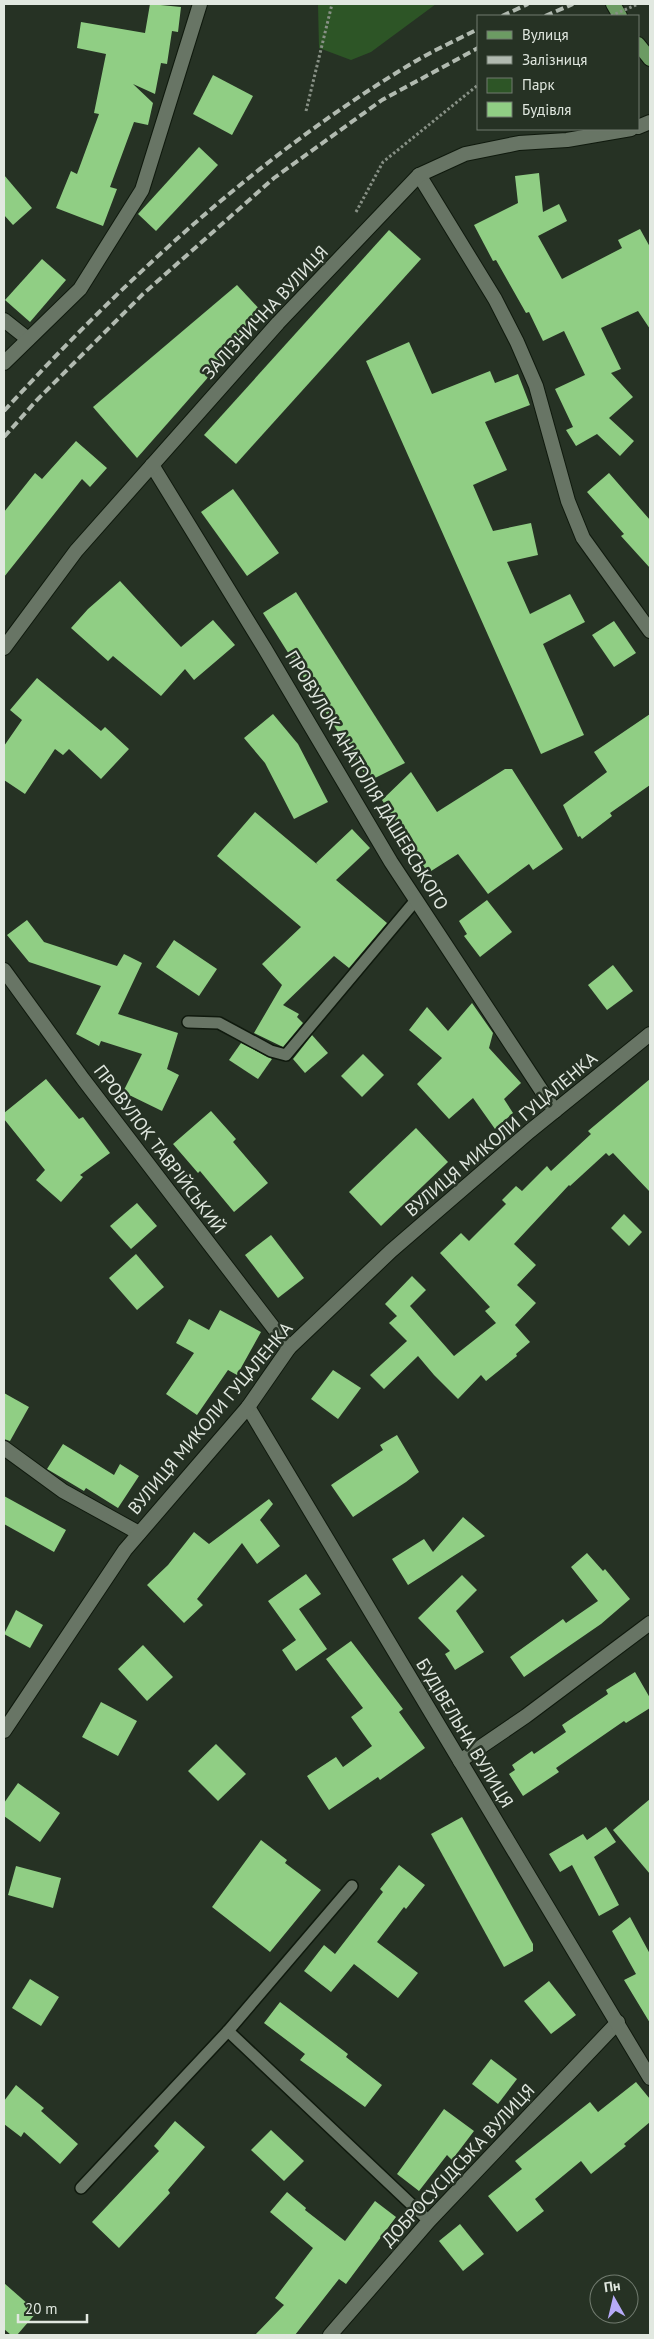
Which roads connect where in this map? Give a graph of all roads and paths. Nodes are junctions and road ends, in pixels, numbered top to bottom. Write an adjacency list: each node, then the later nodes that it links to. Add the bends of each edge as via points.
1 (200, 4): 15 (street, via 142,190 80,289)
2 (332, 4): 10 (path)
3 (613, 4): 6 (main road)
4 (638, 4): 5 (path, bridge)
5 (613, 15)
6 (619, 15)
7 (639, 45): 8 (main road)
8 (650, 59)
9 (477, 86): 13 (path, via 383,162)
10 (306, 111)
11 (625, 130): 12 (street, ЗАЛІЗНИЧНА ВУЛИЦЯ, via 567,140 519,143 465,154)
12 (419, 175): 17 (street, ЗАЛІЗНИЧНА ВУЛИЦЯ, via 278,323); 18 (street, via 517,342 536,386 568,501 583,538)
13 (355, 215)
14 (4, 320): 15 (street)
15 (28, 339): 16 (street)
16 (4, 363)
17 (152, 465): 19 (street, ЗАЛІЗНИЧНА ВУЛИЦЯ, via 76,551); 20 (street, ПРОВУЛОК АНАТОЛІЯ ДАШЕВСЬКОГО)
18 (650, 631)
19 (4, 648)
20 (416, 900): 22 (lane, via 286,1055 271,1051 219,1023); 24 (street, ПРОВУЛОК АНАТОЛІЯ ДАШЕВСЬКОГО)
21 (4, 970): 25 (street, ПРОВУЛОК ТАВРІЙСЬКИЙ, via 88,1086)
22 (188, 1022)
23 (650, 1034): 24 (street, ВУЛИЦЯ МИКОЛИ ГУЦАЛЕНКА)
24 (555, 1111): 25 (street, ВУЛИЦЯ МИКОЛИ ГУЦАЛЕНКА, via 390,1251)
25 (289, 1348): 26 (street, ВУЛИЦЯ МИКОЛИ ГУЦАЛЕНКА)
26 (248, 1408): 28 (street, ВУЛИЦЯ МИКОЛИ ГУЦАЛЕНКА); 31 (street, БУДІВЕЛЬНА ВУЛИЦЯ)
27 (4, 1448): 28 (street, via 63,1490)
28 (139, 1533): 30 (street, ВУЛИЦЯ МИКОЛИ ГУЦАЛЕНКА)
29 (650, 1623): 31 (street)
30 (4, 1731)
31 (460, 1761): 33 (street, БУДІВЕЛЬНА ВУЛИЦЯ)
32 (352, 1886): 34 (lane)
33 (618, 2022): 35 (street, БУДІВЕЛЬНА ВУЛИЦЯ); 37 (street, ДОБРОСУСІДСЬКА ВУЛИЦЯ)
34 (228, 2031): 36 (lane); 37 (lane)
35 (650, 2078)
36 (81, 2188)
37 (429, 2221): 38 (street, ДОБРОСУСІДСЬКА ВУЛИЦЯ)
38 (330, 2335)

